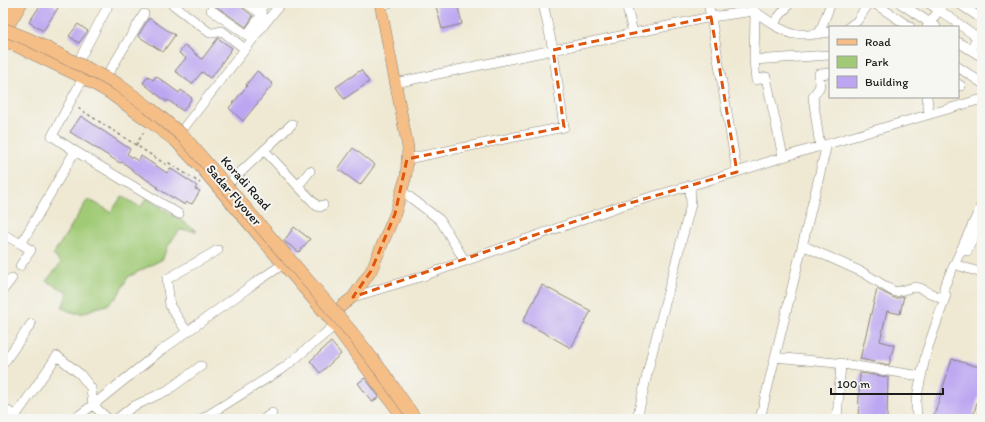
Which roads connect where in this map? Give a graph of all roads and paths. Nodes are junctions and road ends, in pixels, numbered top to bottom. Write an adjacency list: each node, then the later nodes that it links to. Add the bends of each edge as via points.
1 (10, 3): 23 (main road)
2 (22, 3): 31 (main road)
3 (108, 3): 42 (street)
4 (171, 3): 37 (street, via 210,32 222,32)
5 (246, 3): 22 (street)
6 (265, 3): 22 (street)
7 (543, 3): 38 (street)
8 (626, 3): 33 (street)
9 (708, 3): 25 (street)
10 (790, 3): 27 (street)
11 (831, 3): 34 (street)
12 (869, 3): 28 (street)
13 (874, 3): 29 (street)
14 (900, 3): 30 (street)
15 (928, 3): 20 (street)
16 (958, 3): 26 (street)
17 (383, 4): 49 (main road)
18 (277, 6): 22 (street); 37 (street)
19 (753, 7): 25 (street); 27 (street); 43 (street)
20 (941, 7): 30 (street); 39 (street, via 978,37)
21 (211, 10): 22 (street, via 247,35)
22 (260, 13)
23 (3, 14)
24 (144, 14): 46 (street)
25 (711, 17): 33 (street); 64 (street)
26 (982, 19)
27 (772, 24): 34 (street, via 792,34)
28 (858, 24)
29 (908, 26)
30 (931, 26)
31 (4, 27): 42 (main road, Koradi Road); 108 (highway, Sadar Flyover, via 112,87 184,142 352,339); 109 (highway, Sadar Flyover, bridge, via 111,81 183,136 352,333)
32 (829, 32): 34 (street)
33 (633, 33): 38 (street)
34 (819, 34)
35 (3, 40): 47 (main road, Koradi Road)
36 (959, 43): 39 (street)
37 (245, 49): 56 (street)
38 (553, 50): 49 (street); 62 (street, via 564,127)
39 (971, 50): 41 (street)
40 (829, 55): 43 (street)
41 (982, 57)
42 (79, 60): 46 (main road, Koradi Road)
43 (754, 60): 61 (street, via 756,80 766,77)
44 (959, 68): 48 (street)
45 (829, 73): 58 (street, via 818,74 820,84 813,97)
46 (108, 74): 56 (main road, Koradi Road, via 158,109)
47 (83, 78): 54 (main road, Koradi Road); 60 (street, via 52,136)
48 (982, 83)
49 (395, 84): 62 (main road, via 408,148)
50 (927, 98): 53 (street)
51 (982, 98): 53 (street)
52 (78, 108): 57 (path)
53 (929, 114): 58 (street)
54 (151, 123): 57 (path); 80 (main road, Koradi Road, via 175,141 201,168)
55 (292, 124): 59 (street)
56 (182, 130): 66 (main road, Koradi Road)
57 (136, 145): 65 (path)
58 (823, 146): 61 (street); 76 (street)
59 (264, 150): 66 (street); 68 (street)
60 (75, 152): 72 (street); 75 (street)
61 (784, 157): 64 (street)
62 (407, 159): 69 (main road)
63 (310, 171): 68 (street)
64 (737, 172): 67 (street)
65 (200, 183)
66 (228, 184): 78 (main road, Koradi Road)
67 (690, 185): 79 (street, via 620,206); 111 (street, via 691,204)
68 (298, 186): 71 (street, via 317,206)
69 (402, 191): 79 (street, via 440,220); 86 (main road, via 371,271)
70 (982, 204): 87 (street, via 944,287)
71 (323, 205)
72 (179, 214)
73 (982, 219): 82 (street)
74 (3, 234): 75 (street)
75 (21, 244): 81 (street, via 35,252)
76 (802, 245): 87 (street, via 864,273 896,292 914,287); 92 (street)
77 (218, 250): 91 (street, via 167,279 170,306)
78 (293, 257): 80 (street); 88 (main road, Koradi Road)
79 (465, 261): 86 (street)
80 (284, 264): 89 (main road, Koradi Road); 91 (street)
81 (20, 266)
82 (960, 266): 83 (street); 87 (street)
83 (982, 273)
84 (12, 278): 85 (street)
85 (3, 290)
86 (353, 297): 88 (main road)
87 (944, 300): 96 (street)
88 (342, 314): 89 (main road); 110 (main road, Koradi Road)
89 (331, 322): 105 (street, via 285,366); 107 (main road, Koradi Road)
90 (31, 324): 94 (street)
91 (187, 332): 97 (street)
92 (775, 357): 93 (street); 112 (street)
93 (841, 363): 96 (street); 113 (street)
94 (3, 364)
95 (201, 366): 104 (street, via 168,390 132,407)
96 (921, 376): 114 (street, via 916,401)
97 (93, 405): 101 (street, via 91,388 80,374 57,356); 102 (street); 103 (street)
98 (3, 408): 101 (street, via 12,414)
99 (272, 413): 106 (street)
100 (982, 415): 115 (street)
101 (14, 419)
102 (74, 419)
103 (108, 419)
104 (117, 419)
105 (202, 419)
106 (264, 419)
107 (404, 419)
108 (411, 419)
109 (415, 419)
110 (420, 419)
111 (637, 419)
112 (760, 419)
113 (836, 419)
114 (917, 419)
115 (981, 419)

